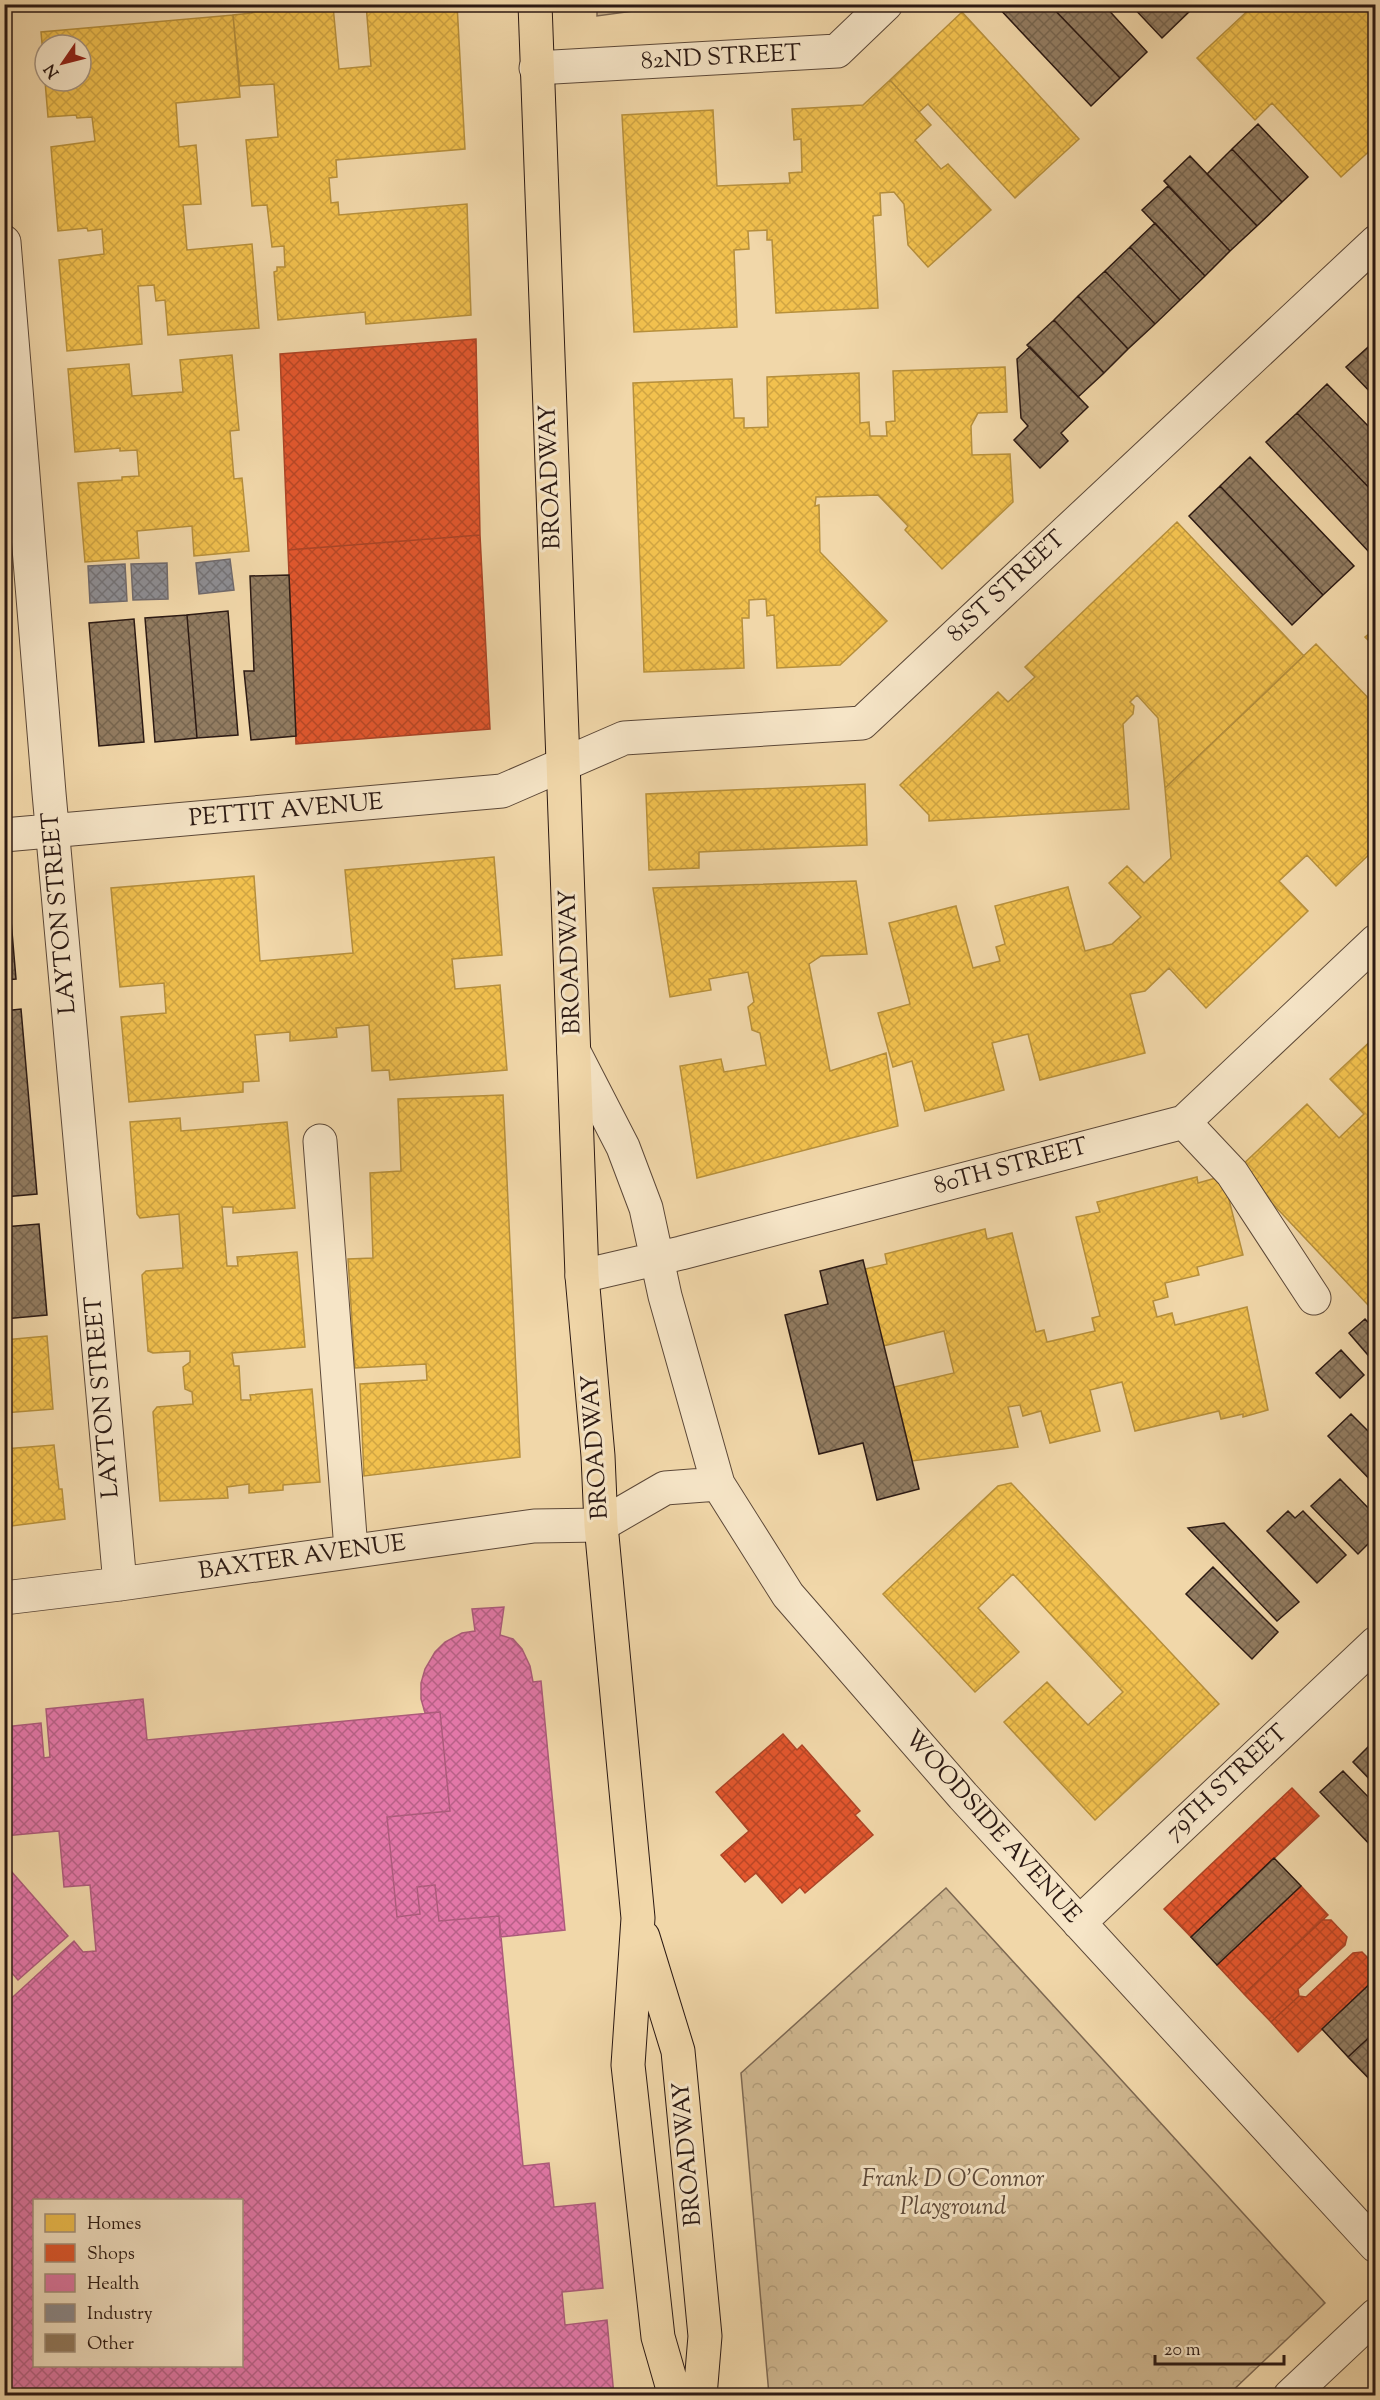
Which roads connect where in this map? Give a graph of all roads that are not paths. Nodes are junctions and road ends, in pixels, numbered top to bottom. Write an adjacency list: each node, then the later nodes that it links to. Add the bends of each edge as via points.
1 (535, 4): 3 (main road, BROADWAY)
2 (886, 4): 3 (street, 82ND STREET, via 837,51)
3 (536, 68): 6 (main road, BROADWAY)
4 (4, 242): 7 (street, LAYTON STREET)
5 (1376, 242): 6 (street, 81ST STREET, via 862,723 624,738)
6 (562, 765): 7 (street, PETTIT AVENUE, via 502,791); 10 (main road, BROADWAY)
7 (53, 831): 8 (street, PETTIT AVENUE); 19 (street, LAYTON STREET)
8 (4, 835)
9 (1376, 941): 11 (street, 80TH STREET)
10 (574, 1052): 13 (street, WOODSIDE AVENUE, via 623,1148 646,1208); 14 (main road, BROADWAY)
11 (1184, 1122): 13 (street, 80TH STREET); 15 (street, via 1232,1173)
12 (320, 1141): 18 (street)
13 (656, 1259): 14 (street, 80TH STREET); 16 (street, WOODSIDE AVENUE)
14 (582, 1276): 17 (main road, BROADWAY)
15 (1314, 1298)
16 (718, 1484): 17 (street, via 665,1488); 23 (street, WOODSIDE AVENUE, via 788,1595)
17 (601, 1525): 18 (street, BAXTER AVENUE, via 534,1526); 22 (main road, BROADWAY)
18 (351, 1550): 19 (street, BAXTER AVENUE)
19 (120, 1584): 20 (street, BAXTER AVENUE)
20 (4, 1598)
21 (1376, 1643): 23 (street, 79TH STREET)
22 (638, 1918): 26 (main road, BROADWAY, via 628,2065 658,2337); 27 (main road, BROADWAY, via 678,2051 705,2336)
23 (1079, 1923): 24 (street, WOODSIDE AVENUE)
24 (1376, 2246)
25 (1376, 2315): 28 (street)
26 (675, 2396)
27 (700, 2396)
28 (1290, 2396)

